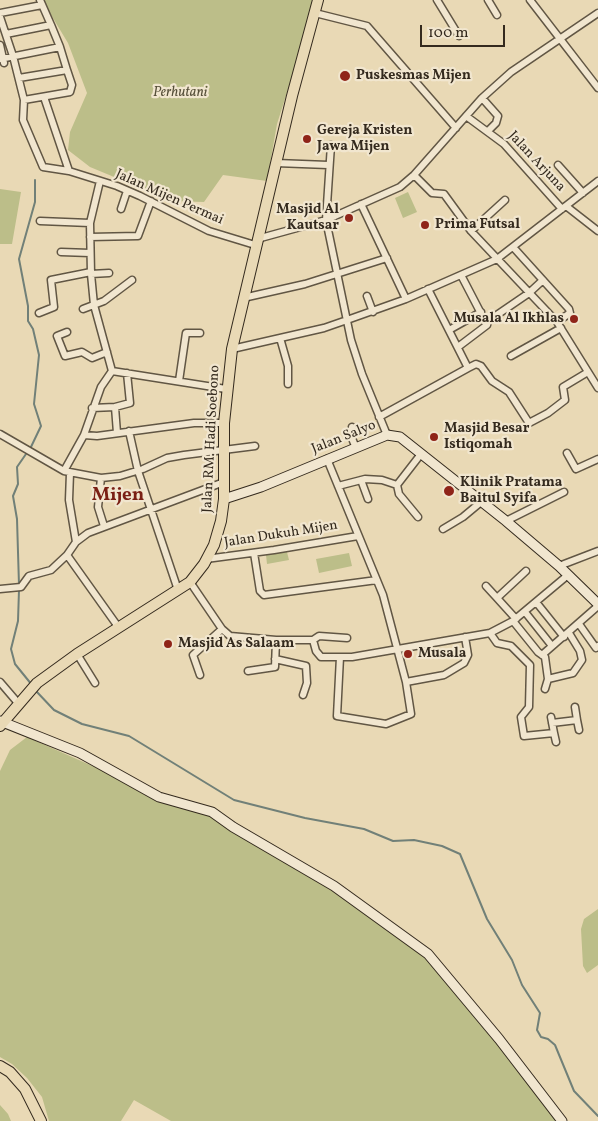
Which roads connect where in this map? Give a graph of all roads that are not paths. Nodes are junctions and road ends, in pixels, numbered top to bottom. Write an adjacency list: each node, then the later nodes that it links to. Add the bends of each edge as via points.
1 (318, 0): 7 (main road, Jalan RM. Hadi Soebono)
2 (438, 0): 13 (street)
3 (488, 0): 9 (street)
4 (530, 0): 14 (street)
5 (41, 2): 6 (street); 11 (street)
6 (0, 13)
7 (315, 13): 26 (street, via 367,26); 29 (main road, Jalan RM. Hadi Soebono)
8 (598, 13): 14 (street)
9 (497, 15)
10 (0, 17): 12 (street)
11 (51, 25): 12 (street); 16 (street)
12 (6, 34): 17 (street)
13 (458, 36)
14 (558, 39): 21 (street); 23 (street, via 511,72)
15 (0, 45): 18 (street)
16 (60, 47): 17 (street); 19 (street)
17 (14, 58): 18 (street); 20 (street)
18 (2, 61)
19 (67, 70): 20 (street); 22 (street, via 72,91)
20 (19, 78): 24 (street)
21 (598, 88)
22 (44, 97): 24 (street); 32 (street)
23 (482, 98): 25 (street); 27 (street, via 498,116)
24 (24, 100): 32 (street, Jalan Mijen Permai, via 23,120 44,168)
25 (466, 116): 26 (street); 27 (street, Jalan Arjuna)
26 (456, 128): 33 (street)
27 (488, 131): 41 (street, Jalan Arjuna, via 511,150)
28 (331, 144): 31 (street)
29 (276, 163): 31 (street); 49 (main road, Jalan RM. Hadi Soebono)
30 (558, 164): 37 (street)
31 (328, 165): 43 (street)
32 (69, 171): 34 (street, Jalan Mijen Permai)
33 (414, 175): 40 (street, via 392,191); 46 (street, via 432,193 444,194)
34 (100, 181): 36 (street, Jalan Mijen Permai); 45 (street)
35 (598, 181): 37 (street)
36 (127, 190): 39 (street, Jalan Mijen Permai); 42 (street)
37 (583, 193): 41 (street)
38 (506, 200): 46 (street)
39 (150, 201): 48 (street, via 138,236); 49 (street, Jalan Mijen Permai, via 209,231)
40 (361, 204): 43 (street); 53 (street)
41 (564, 208): 47 (street, Jalan Arjuna); 50 (street)
42 (122, 209)
43 (326, 220): 49 (street); 57 (street)
44 (40, 221): 45 (street)
45 (90, 223): 48 (street)
46 (471, 231): 54 (street)
47 (598, 231)
48 (90, 237): 52 (street)
49 (256, 242): 64 (main road, Jalan RM. Hadi Soebono)
50 (513, 247): 54 (street); 60 (street)
51 (61, 252): 52 (street)
52 (90, 253): 55 (street)
53 (387, 258): 57 (street); 65 (street)
54 (497, 259): 58 (street); 62 (street)
55 (91, 273): 56 (street); 66 (street); 70 (street, via 51,280 54,307)
56 (109, 273)
57 (337, 275): 64 (street); 71 (street)
58 (461, 275): 61 (street); 69 (street)
59 (132, 280): 66 (street)
60 (543, 280): 62 (street); 73 (street, via 570,310)
61 (428, 289): 65 (street); 74 (street)
62 (529, 293): 72 (street, via 488,321); 73 (street)
63 (367, 296): 68 (street)
64 (243, 298): 79 (main road, Jalan RM. Hadi Soebono)
65 (406, 299): 68 (street)
66 (94, 305): 67 (street); 80 (street)
67 (84, 309)
68 (373, 312): 71 (street)
69 (481, 312): 72 (street); 74 (street)
70 (39, 313)
71 (347, 320): 77 (street); 92 (street, via 362,374)
72 (487, 325): 78 (street)
73 (559, 325): 81 (street); 84 (street)
74 (449, 330): 78 (street)
75 (67, 332): 80 (street, via 57,336 64,356 82,352 92,358)
76 (200, 333): 86 (street, via 186,333)
77 (280, 338): 79 (street); 87 (street, via 288,366)
78 (458, 347): 82 (street)
79 (232, 349): 89 (main road, Jalan RM. Hadi Soebono)
80 (107, 352): 83 (street)
81 (511, 356)
82 (468, 368): 84 (street, via 476,364 481,366 492,381 509,392 529,423 565,400 563,387); 92 (street)
83 (112, 371): 85 (street); 91 (street)
84 (588, 372): 88 (street)
85 (127, 373): 86 (street); 90 (street, via 130,403)
86 (179, 381): 89 (street)
87 (288, 384)
88 (598, 388)
89 (226, 389): 93 (main road, Jalan RM. Hadi Soebono)
90 (115, 406): 91 (street); 96 (street)
91 (92, 408): 98 (street)
92 (379, 417): 99 (street)
93 (224, 423): 95 (street); 102 (main road, Jalan RM. Hadi Soebono)
94 (352, 427): 101 (street, via 351,436)
95 (128, 431): 96 (street); 107 (street)
96 (117, 433): 98 (street)
97 (0, 434): 108 (street)
98 (84, 435): 108 (street)
99 (387, 435): 101 (main road, Jalan Salyo); 104 (main road, Jalan Salyo, via 400,437)
100 (255, 446): 102 (street)
101 (356, 448): 105 (main road, Jalan Salyo)
102 (223, 452): 107 (street, via 167,458); 111 (main road, Jalan RM. Hadi Soebono)
103 (567, 452): 106 (street, via 576,469)
104 (421, 454): 112 (street); 117 (main road, Jalan Salyo)
105 (327, 459): 113 (street, Jalan Dukuh Mijen); 116 (main road, Jalan Salyo, via 245,494)
106 (598, 459)
107 (138, 471): 109 (street); 118 (street)
108 (67, 472): 109 (street); 124 (street)
109 (101, 478): 121 (street, via 98,508)
110 (361, 480): 112 (street, via 382,480); 113 (street); 115 (street)
111 (224, 482): 116 (main road, Jalan RM. Hadi Soebono); 118 (street)
112 (397, 485): 119 (street, via 399,494)
113 (338, 486): 123 (street, Jalan Dukuh Mijen)
114 (564, 492): 120 (street)
115 (368, 498)
116 (224, 499): 128 (main road, Jalan RM. Hadi Soebono, via 217,535)
117 (481, 502): 120 (main road, Jalan Salyo); 122 (street)
118 (152, 509): 121 (street); 136 (street)
119 (418, 517)
120 (506, 521): 129 (main road, Jalan Salyo)
121 (104, 526): 124 (street)
122 (443, 529)
123 (358, 536): 126 (street, Jalan Dukuh Mijen); 132 (street, Jalan Dukuh Mijen)
124 (76, 542): 127 (street)
125 (598, 551): 129 (street)
126 (254, 553): 128 (street, Jalan Dukuh Mijen); 132 (street, via 260,591 264,595)
127 (67, 555): 135 (street, via 51,570 26,578 18,587); 143 (street)
128 (206, 559): 133 (main road, Jalan RM. Hadi Soebono)
129 (559, 566): 131 (main road, Jalan Salyo)
130 (526, 571): 137 (street)
131 (568, 575): 138 (street); 139 (main road, Jalan Salyo)
132 (377, 580): 152 (street, Jalan Dukuh Mijen)
133 (190, 582): 136 (main road, Jalan RM. Hadi Soebono); 144 (street)
134 (486, 586): 137 (street)
135 (0, 590)
136 (178, 590): 143 (main road, Jalan RM. Hadi Soebono)
137 (497, 598): 141 (street)
138 (536, 602): 140 (street); 146 (street)
139 (598, 605): 142 (street)
140 (525, 612): 141 (street); 151 (street)
141 (515, 620): 145 (street); 155 (street)
142 (579, 624): 146 (street); 153 (street)
143 (119, 628): 154 (main road, Jalan RM. Hadi Soebono)
144 (222, 629): 149 (street, via 230,636); 159 (street, via 193,655)
145 (490, 633): 147 (street); 171 (street, via 497,643 511,646 530,665 529,706 522,717 524,736)
146 (566, 635): 151 (street); 160 (street, via 580,651 582,660 573,673)
147 (465, 637): 152 (street); 162 (street, via 468,655 464,663 444,675)
148 (346, 638): 150 (street, via 319,636)
149 (276, 640): 150 (street); 157 (street)
150 (313, 640): 156 (street, via 321,657)
151 (552, 646): 155 (street)
152 (398, 648): 156 (street); 162 (street, Jalan Dukuh Mijen)
153 (597, 649)
154 (77, 654): 163 (street); 166 (main road, Jalan RM. Hadi Soebono, via 34,686)
155 (542, 655): 160 (street, via 547,663)
156 (340, 657): 162 (street, Jalan Dukuh Mijen, via 337,716 386,724 408,716 411,712)
157 (275, 659): 158 (street, via 273,668); 165 (street, via 306,666 307,683)
158 (248, 671)
159 (200, 675)
160 (548, 679): 164 (street)
161 (0, 682): 166 (street)
162 (406, 682)
163 (95, 683)
164 (545, 689)
165 (303, 696)
166 (18, 703): 169 (main road, Jalan RM. Hadi Soebono)
167 (575, 707): 168 (street)
168 (577, 720): 170 (street); 171 (street, via 552,720)
169 (1, 721): 175 (main road, via 80,753 159,797 212,812 334,886 428,954)
170 (579, 730)
171 (554, 733): 172 (street)
172 (556, 742)
173 (0, 1066): 174 (main road, via 25,1089)
174 (41, 1121)
175 (562, 1121)

